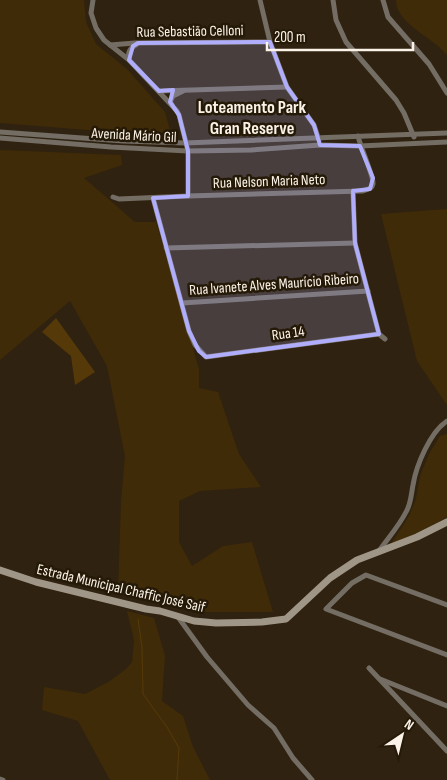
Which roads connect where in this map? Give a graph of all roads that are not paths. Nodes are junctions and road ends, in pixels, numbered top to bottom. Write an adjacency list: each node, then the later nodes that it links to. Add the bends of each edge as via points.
1 (93, 0): 7 (street, via 91,13 96,28)
2 (260, 0): 5 (street)
3 (333, 0): 15 (street, via 336,20 346,42 396,100)
4 (383, 0): 12 (street, via 388,17 429,64)
5 (270, 42): 6 (street, Rua Sebastião Celloni); 9 (street)
6 (138, 43): 7 (street, Rua Sebastião Celloni); 8 (street, via 130,49)
7 (110, 45): 8 (street)
8 (129, 60): 11 (street)
9 (286, 87): 10 (street); 19 (street)
10 (188, 89): 11 (street); 13 (street, via 173,96)
11 (159, 91): 13 (street)
12 (447, 93)
13 (172, 105): 25 (street, via 179,115)
14 (0, 132): 17 (street, Avenida Mário Gil)
15 (414, 134): 16 (street, Avenida Mário Gil); 18 (street, Avenida Mário Gil); 26 (street)
16 (447, 134)
17 (14, 136): 20 (street, Avenida Mário Gil); 21 (street, Avenida Mário Gil)
18 (358, 136): 19 (street, Avenida Mário Gil); 28 (street, Rua Nelson Maria Neto)
19 (319, 137): 22 (street, Avenida Mário Gil); 27 (street)
20 (0, 138)
21 (59, 140): 23 (street, Avenida Mário Gil); 29 (street, Avenida Mário Gil)
22 (251, 140): 25 (street, Avenida Mário Gil); 30 (street)
23 (123, 141): 25 (street, Avenida Mário Gil); 29 (street)
24 (447, 142): 26 (street, Avenida Mário Gil)
25 (185, 143): 31 (street)
26 (415, 143): 28 (street, Avenida Mário Gil)
27 (320, 146): 28 (street, Avenida Mário Gil); 30 (street, Avenida Mário Gil)
28 (360, 146): 32 (street, Rua Nelson Maria Neto, via 373,185 364,191)
29 (122, 148): 31 (street, Avenida Mário Gil)
30 (251, 150): 31 (street, Avenida Mário Gil)
31 (188, 151): 33 (street)
32 (353, 191): 33 (street, Rua Nelson Maria Neto); 36 (street)
33 (188, 196): 35 (street, Rua Nelson Maria Neto)
34 (113, 197): 35 (street, Rua Nelson Maria Neto)
35 (153, 198): 37 (street)
36 (355, 243): 37 (street); 38 (street)
37 (166, 248): 39 (street)
38 (368, 291): 39 (street, Rua lvanete Alves Maurício Ribeiro); 40 (street)
39 (182, 302): 40 (street, Rua 14, via 194,345 206,357)
40 (379, 334): 41 (street)
41 (385, 339)
42 (447, 421): 44 (street, via 436,431 424,454 406,512)
43 (447, 522): 44 (street, Estrada Municipal Chaffic José Saif)
44 (379, 551): 47 (street, Estrada Municipal Chaffic José Saif, via 357,560 330,578 286,619 216,623)
45 (0, 570): 47 (street, Estrada Municipal Chaffic José Saif)
46 (447, 605): 48 (street, via 366,575 352,583 326,609)
47 (178, 617): 53 (street, via 248,705 274,728)
48 (447, 655)
49 (369, 668): 50 (street)
50 (379, 678): 51 (street); 52 (street)
51 (447, 706)
52 (447, 751)
53 (312, 780)

